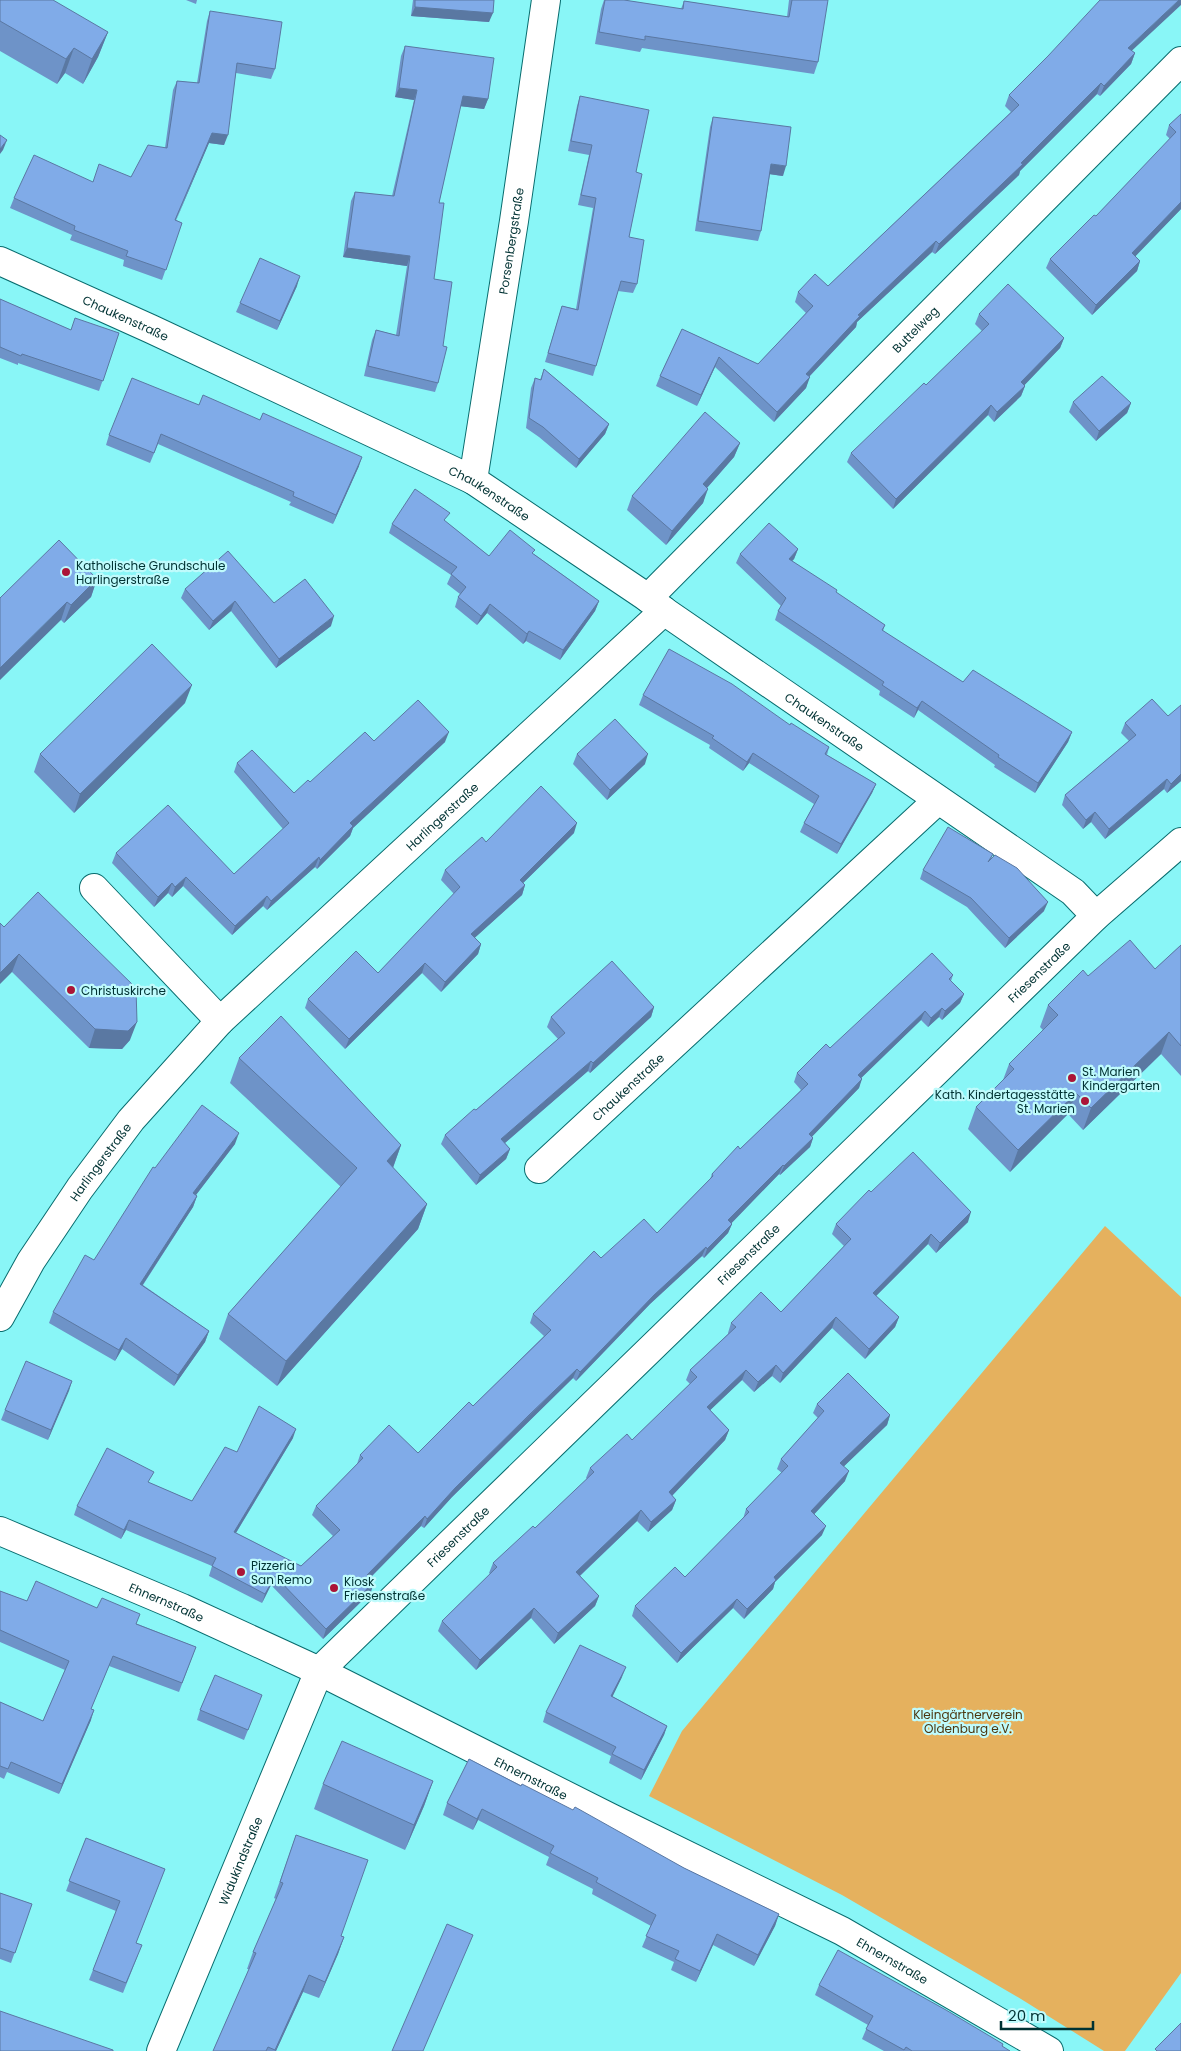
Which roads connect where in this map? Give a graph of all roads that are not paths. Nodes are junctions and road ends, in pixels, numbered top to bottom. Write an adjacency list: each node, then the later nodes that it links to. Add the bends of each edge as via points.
1 (546, 0): 4 (street, Porsenbergstraße)
2 (1181, 61): 5 (street, Buttelweg)
3 (0, 261): 4 (street, Chaukenstraße)
4 (473, 480): 5 (street, Chaukenstraße)
5 (656, 604): 6 (street, Chaukenstraße); 10 (street, Harlingerstraße)
6 (938, 800): 9 (street, Chaukenstraße, via 1073,892); 11 (street, Chaukenstraße)
7 (1181, 842): 9 (street, Friesenstraße)
8 (94, 888): 10 (street)
9 (1096, 916): 14 (street, Friesenstraße)
10 (220, 1020): 12 (street, Harlingerstraße, via 125,1128 31,1261)
11 (539, 1169)
12 (0, 1317)
13 (0, 1531): 14 (street, Ehnernstraße, via 182,1608)
14 (319, 1671): 15 (street, Widukindstraße); 16 (street, Ehnernstraße, via 842,1931)
15 (161, 2051)
16 (1049, 2051)

